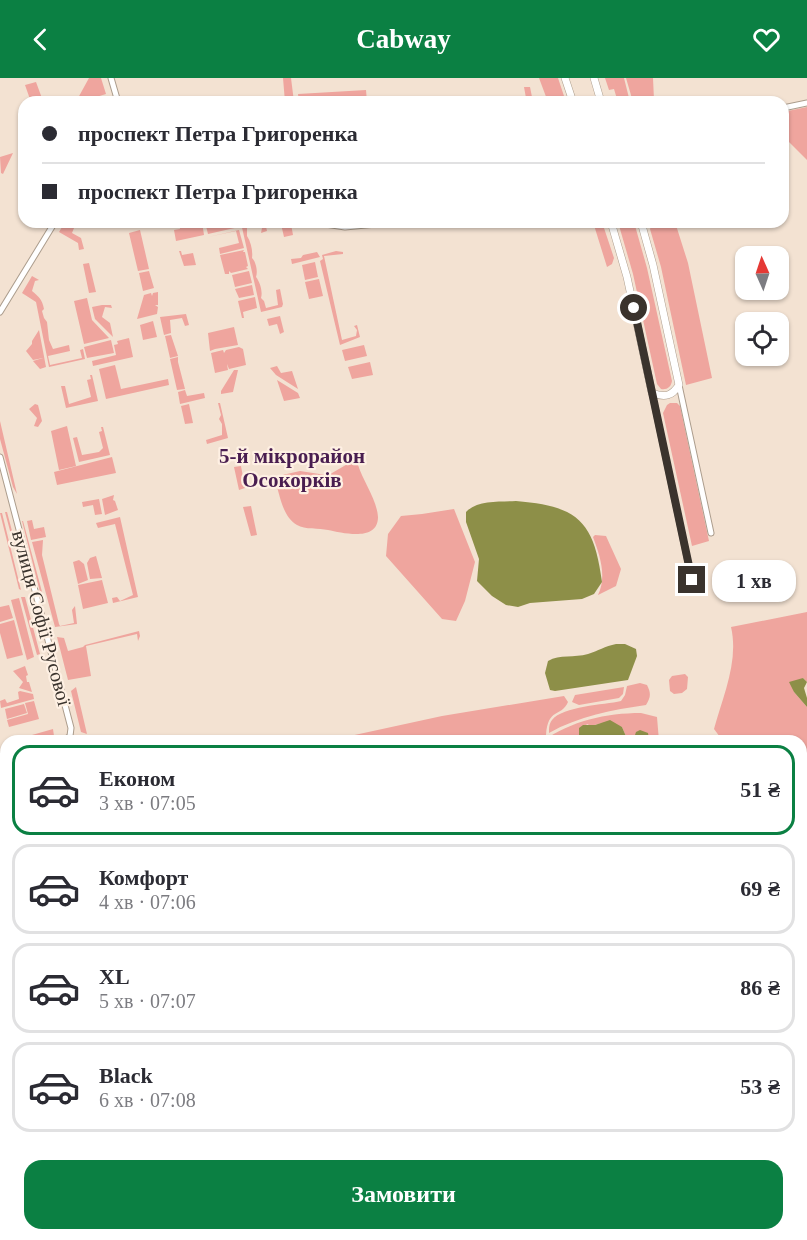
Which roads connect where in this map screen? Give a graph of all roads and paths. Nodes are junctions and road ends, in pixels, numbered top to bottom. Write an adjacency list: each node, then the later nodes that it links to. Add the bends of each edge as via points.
1 (111, 78): 4 (street)
2 (565, 78): 5 (street)
3 (594, 78): 6 (street)
4 (116, 96)
5 (571, 96)
6 (600, 96)
7 (807, 103): 8 (street)
8 (789, 107)
9 (51, 228): 12 (street)
10 (613, 228): 14 (street)
11 (643, 228): 13 (street)
12 (0, 312)
13 (679, 385): 14 (street, via 673,394); 16 (street)
14 (652, 393): 17 (street)
15 (0, 457): 18 (street, вулиця Софії Русової)
16 (711, 533)
17 (692, 580)
18 (70, 735)

